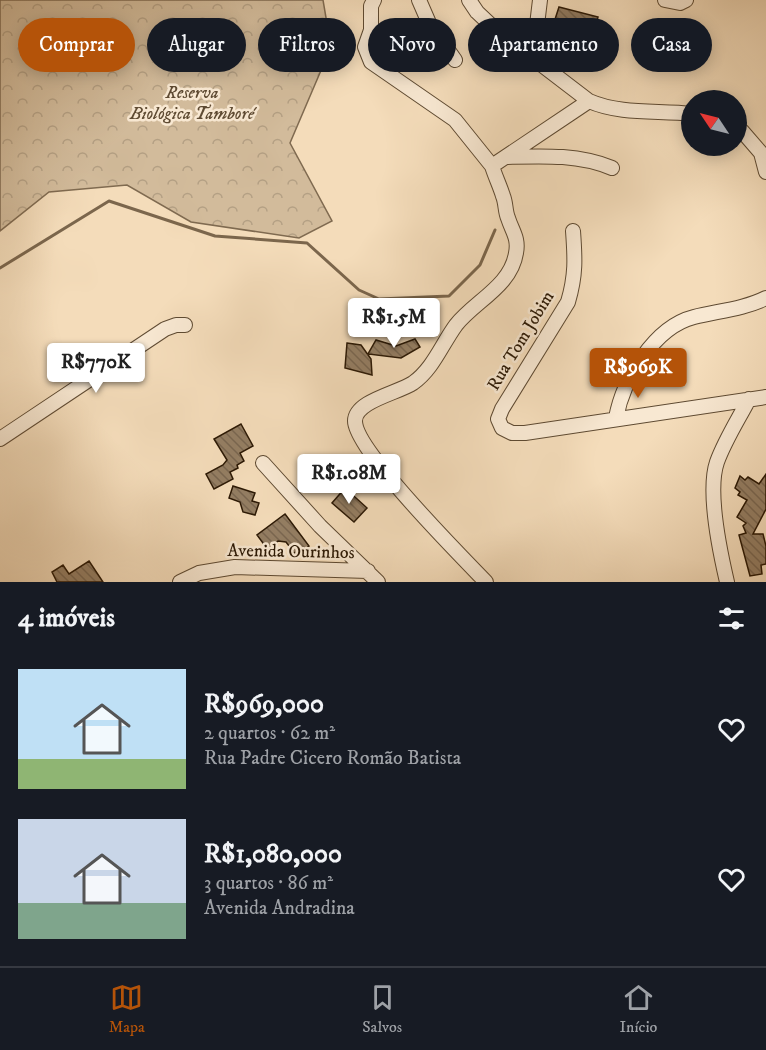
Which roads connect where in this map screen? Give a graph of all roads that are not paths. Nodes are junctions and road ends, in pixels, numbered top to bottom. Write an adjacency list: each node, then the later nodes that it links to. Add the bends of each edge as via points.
1 (374, 0): 17 (street, via 365,47 370,62 455,120)
2 (419, 0): 7 (street)
3 (469, 0): 8 (street)
4 (540, 0): 9 (street)
5 (665, 0): 6 (street)
6 (687, 0)
7 (428, 18)
8 (482, 18)
9 (538, 18)
10 (552, 72): 11 (street)
11 (589, 100): 12 (street, via 619,110); 16 (street)
12 (681, 113)
13 (747, 134): 15 (street)
14 (747, 138): 19 (street, via 761,153)
15 (766, 142)
16 (506, 157): 17 (street); 18 (street, via 560,156)
17 (492, 166): 32 (street, via 517,244 507,275 455,326 434,361 413,383 362,406 354,420 382,468)
18 (612, 168)
19 (766, 172)
20 (573, 231): 25 (street, Rua Tom Jobim, via 576,258 568,302 502,409 499,424 506,430 525,433)
21 (766, 298): 25 (street, via 692,317 662,333 623,390)
22 (185, 325): 26 (street, via 165,329)
23 (766, 397): 24 (street)
24 (749, 399): 25 (street); 33 (street, via 717,464 715,503)
25 (616, 418)
26 (0, 439)
27 (264, 463): 28 (street, via 320,526)
28 (368, 571): 29 (street, Avenida Ourinhos, via 235,567); 31 (street)
29 (210, 576): 30 (street, Avenida Ourinhos)
30 (184, 581)
31 (378, 582)
32 (486, 582)
33 (727, 582)

